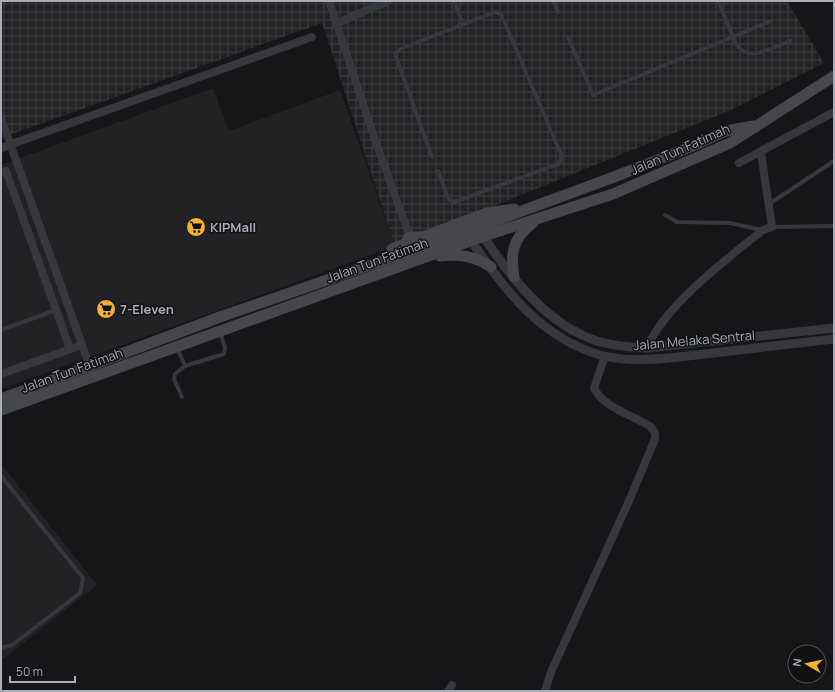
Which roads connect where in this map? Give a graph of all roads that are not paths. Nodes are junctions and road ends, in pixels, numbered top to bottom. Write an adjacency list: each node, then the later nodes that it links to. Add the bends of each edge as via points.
1 (329, 1): 8 (street)
2 (388, 1): 8 (street)
3 (454, 1): 9 (lane, via 461,19)
4 (554, 1): 6 (lane)
5 (718, 1): 10 (lane)
6 (558, 12)
7 (771, 21): 10 (lane)
8 (337, 23): 36 (street)
9 (459, 26): 21 (lane, via 400,49 395,54); 24 (lane, via 495,12 501,14 561,154 561,160 558,164 454,202 449,200)
10 (732, 36): 12 (lane, via 593,95); 13 (lane, via 737,46 748,54)
11 (312, 37): 18 (street)
12 (568, 37)
13 (790, 41)
14 (834, 76): 17 (main road, Jalan Tun Fatimah, via 791,106)
15 (834, 112): 20 (street)
16 (1, 118): 18 (street)
17 (757, 125): 27 (main road, Jalan Tun Fatimah, via 726,131 681,151); 29 (main road, Jalan Tun Fatimah, via 730,143 613,194)
18 (11, 145): 19 (street); 47 (street)
19 (1, 148)
20 (761, 153): 23 (street); 26 (street)
21 (432, 157)
22 (834, 161): 26 (lane)
23 (739, 163)
24 (438, 171)
25 (3, 172): 42 (street)
26 (769, 204): 32 (street)
27 (522, 209): 30 (main road, Jalan Tun Fatimah); 36 (main road, via 487,213 422,237)
28 (665, 215): 33 (lane, via 677,222 730,223)
29 (541, 219): 35 (main road, Jalan Tun Fatimah); 41 (main road, via 528,227 515,243 512,253)
30 (478, 226): 34 (main road, Jalan Tun Fatimah); 35 (street, Jalan Melaka Sentral)
31 (834, 226): 32 (lane)
32 (772, 227): 33 (street)
33 (763, 230): 49 (street, via 700,283 661,322)
34 (465, 231): 37 (street, Jalan Melaka Sentral); 39 (main road, Jalan Tun Fatimah)
35 (484, 236): 37 (main road, Jalan Tun Fatimah); 41 (street, Jalan Melaka Sentral)
36 (410, 237): 39 (main road, via 405,244 384,254)
37 (472, 241): 38 (main road, Jalan Tun Fatimah); 40 (street, Jalan Melaka Sentral)
38 (423, 258): 40 (main road, via 465,256); 45 (main road, Jalan Tun Fatimah)
39 (382, 259): 53 (main road, Jalan Tun Fatimah)
40 (491, 267): 51 (street, Jalan Melaka Sentral, via 516,300 545,327 583,350)
41 (514, 277): 49 (street, Jalan Melaka Sentral, via 564,326 583,336 622,346)
42 (56, 310): 44 (lane); 50 (street)
43 (834, 328): 49 (street, Jalan Melaka Sentral)
44 (1, 330)
45 (220, 331): 48 (main road, Jalan Tun Fatimah); 52 (lane, via 225,348 224,354)
46 (834, 339): 51 (street, Jalan Melaka Sentral, via 654,359 621,359)
47 (82, 345): 50 (street); 53 (street)
48 (176, 348): 52 (lane); 57 (main road, Jalan Tun Fatimah)
49 (648, 348)
50 (70, 349): 54 (street)
51 (605, 356): 60 (street, via 595,383 597,395 651,427 655,439 551,672)
52 (186, 366): 55 (lane, via 175,374 174,379)
53 (90, 367): 56 (main road, Jalan Tun Fatimah)
54 (1, 374)
55 (182, 397)
56 (1, 399)
57 (1, 410)
58 (1, 476): 59 (lane, via 83,578 80,593 12,645)
59 (1, 648)
60 (545, 691)

